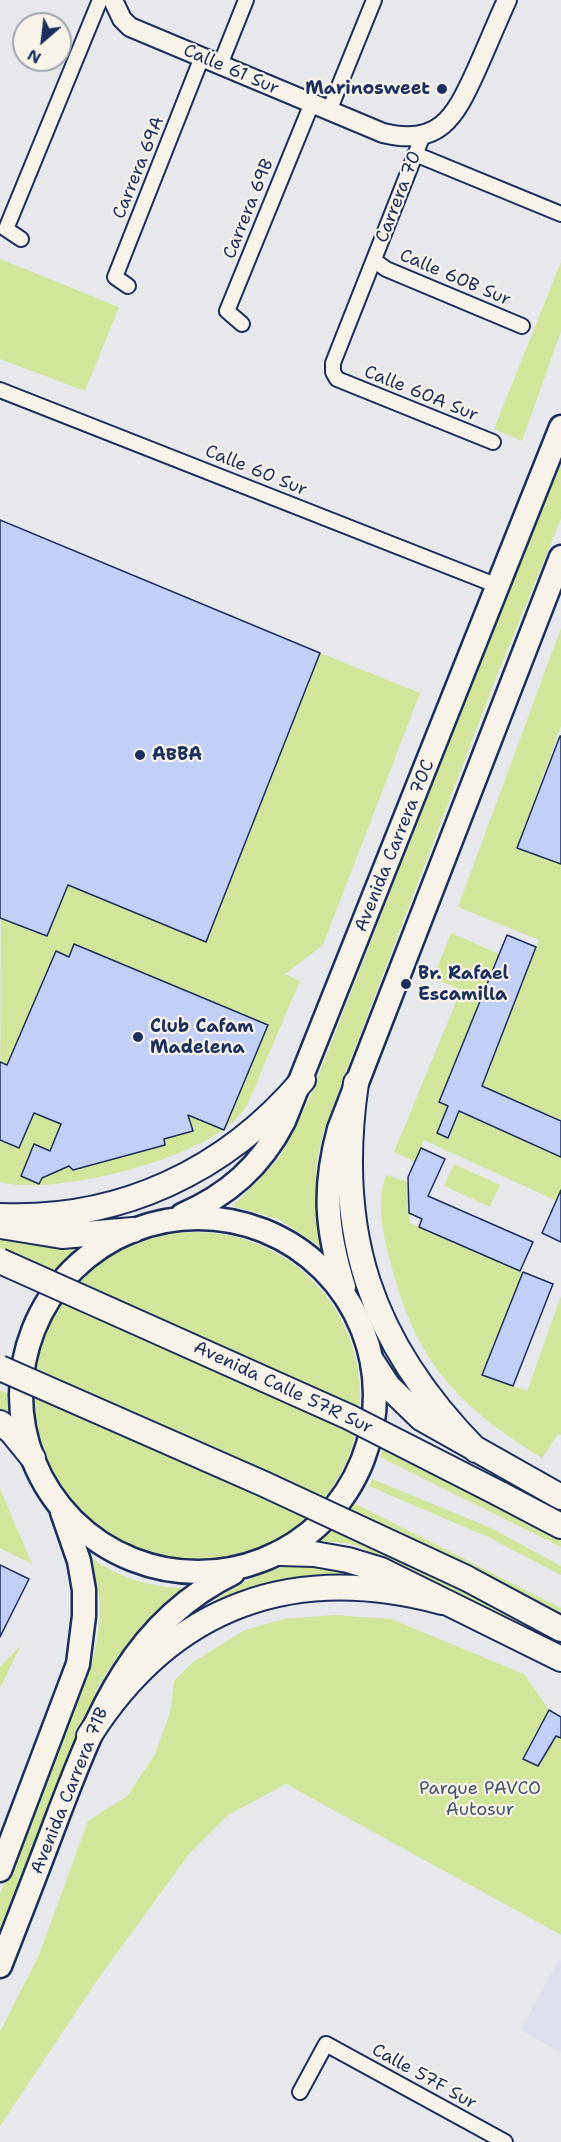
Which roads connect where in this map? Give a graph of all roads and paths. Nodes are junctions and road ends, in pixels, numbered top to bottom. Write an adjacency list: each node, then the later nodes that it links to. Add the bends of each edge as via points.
1 (246, 0): 6 (street)
2 (374, 0): 8 (street)
3 (507, 0): 9 (street, Carrera 70, via 458,110 444,124)
4 (112, 2): 5 (street, Calle 61 Sur, via 130,27); 12 (street, via 6,229)
5 (201, 57): 6 (street, Calle 61 Sur); 14 (street, Carrera 69A, via 115,277)
6 (220, 65): 7 (street, Calle 61 Sur)
7 (312, 103): 8 (street, Calle 61 Sur); 15 (street, Carrera 69B, via 227,311)
8 (329, 111): 9 (street, Calle 61 Sur, via 383,133)
9 (423, 135): 10 (street, Carrera 70)
10 (415, 154): 11 (street); 13 (street, Carrera 70)
11 (561, 214)
12 (21, 239)
13 (375, 261): 16 (street, Calle 60B Sur); 17 (street, Carrera 70, via 333,363)
14 (128, 286)
15 (242, 324)
16 (522, 326)
17 (337, 379): 20 (street, Calle 60A Sur)
18 (0, 390): 22 (street, Calle 60 Sur)
19 (561, 427): 22 (main road, Avenida Carrera 70C)
20 (493, 442)
21 (561, 557): 24 (main road)
22 (498, 586): 23 (main road, Avenida Carrera 70C)
23 (303, 1080): 25 (highway, via 240,1142 164,1187 80,1212); 26 (main road, Avenida Carrera 70C, via 264,1157 220,1196)
24 (356, 1083): 30 (main road, via 339,1129 327,1183 333,1252); 34 (highway, via 349,1127 350,1194 361,1261 393,1344 444,1418)
25 (0, 1216)
26 (172, 1220): 28 (main road); 30 (main road, via 221,1220 259,1228 310,1257)
27 (0, 1226): 28 (highway, via 62,1236)
28 (133, 1230): 35 (main road, via 102,1246 75,1267 53,1293 36,1323 25,1356 21,1390 23,1424)
29 (0, 1261): 38 (highway, Avenida Calle 57R Sur, bridge, via 349,1417)
30 (349, 1301): 31 (main road)
31 (374, 1363): 34 (highway, via 406,1407); 39 (main road, via 376,1408 367,1453 347,1494 317,1528)
32 (0, 1368): 42 (highway, bridge, via 264,1484 466,1578)
33 (0, 1423): 35 (highway)
34 (476, 1450): 36 (highway)
35 (33, 1458): 37 (main road)
36 (561, 1497)
37 (60, 1505): 40 (main road, via 89,1534 135,1559 165,1569 207,1572); 45 (main road, Avenida Carrera 71B, via 79,1561 84,1590 82,1637 70,1689)
38 (561, 1526)
39 (280, 1553): 40 (main road); 41 (highway, via 348,1560 381,1570)
40 (248, 1566): 44 (main road, Avenida Carrera 71B, via 215,1581 168,1615 129,1662)
41 (442, 1602): 43 (highway); 44 (highway, via 376,1588 342,1586 286,1593 243,1605 183,1635 156,1655 108,1706)
42 (561, 1629)
43 (561, 1659)
44 (89, 1736): 46 (main road, Avenida Carrera 71B)
45 (0, 1870)
46 (0, 1966)
47 (300, 2092): 48 (street, Calle 57F Sur, via 326,2044)
48 (505, 2142)

